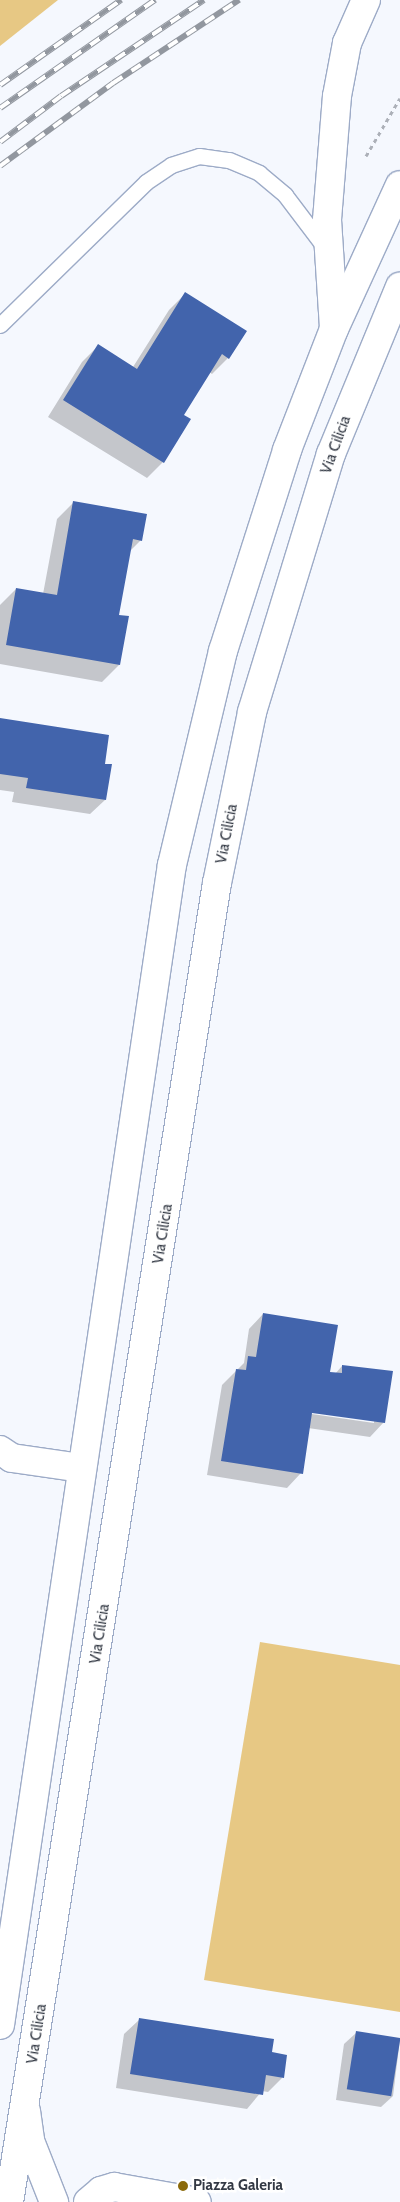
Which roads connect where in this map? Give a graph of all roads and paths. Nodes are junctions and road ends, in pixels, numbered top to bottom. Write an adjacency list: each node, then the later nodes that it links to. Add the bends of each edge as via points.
1 (366, 0): 3 (main road, via 347,43 337,96)
2 (400, 186): 6 (main road)
3 (327, 250): 5 (lane, via 285,195 259,173 229,160 199,156 171,165 146,182); 6 (main road)
4 (400, 288): 10 (main road, Via Cilicia, via 331,454 252,712 217,884)
5 (0, 326)
6 (334, 329): 8 (main road, via 287,450 223,651 172,864)
7 (0, 1450): 8 (main road, via 12,1458)
8 (82, 1468): 9 (main road)
9 (0, 2025)
10 (26, 2108): 11 (main road, Via Cilicia); 12 (main road, via 30,2141)
11 (9, 2202)
12 (54, 2202)
13 (88, 2202): 14 (main road, via 101,2191 114,2188)
14 (197, 2202)

